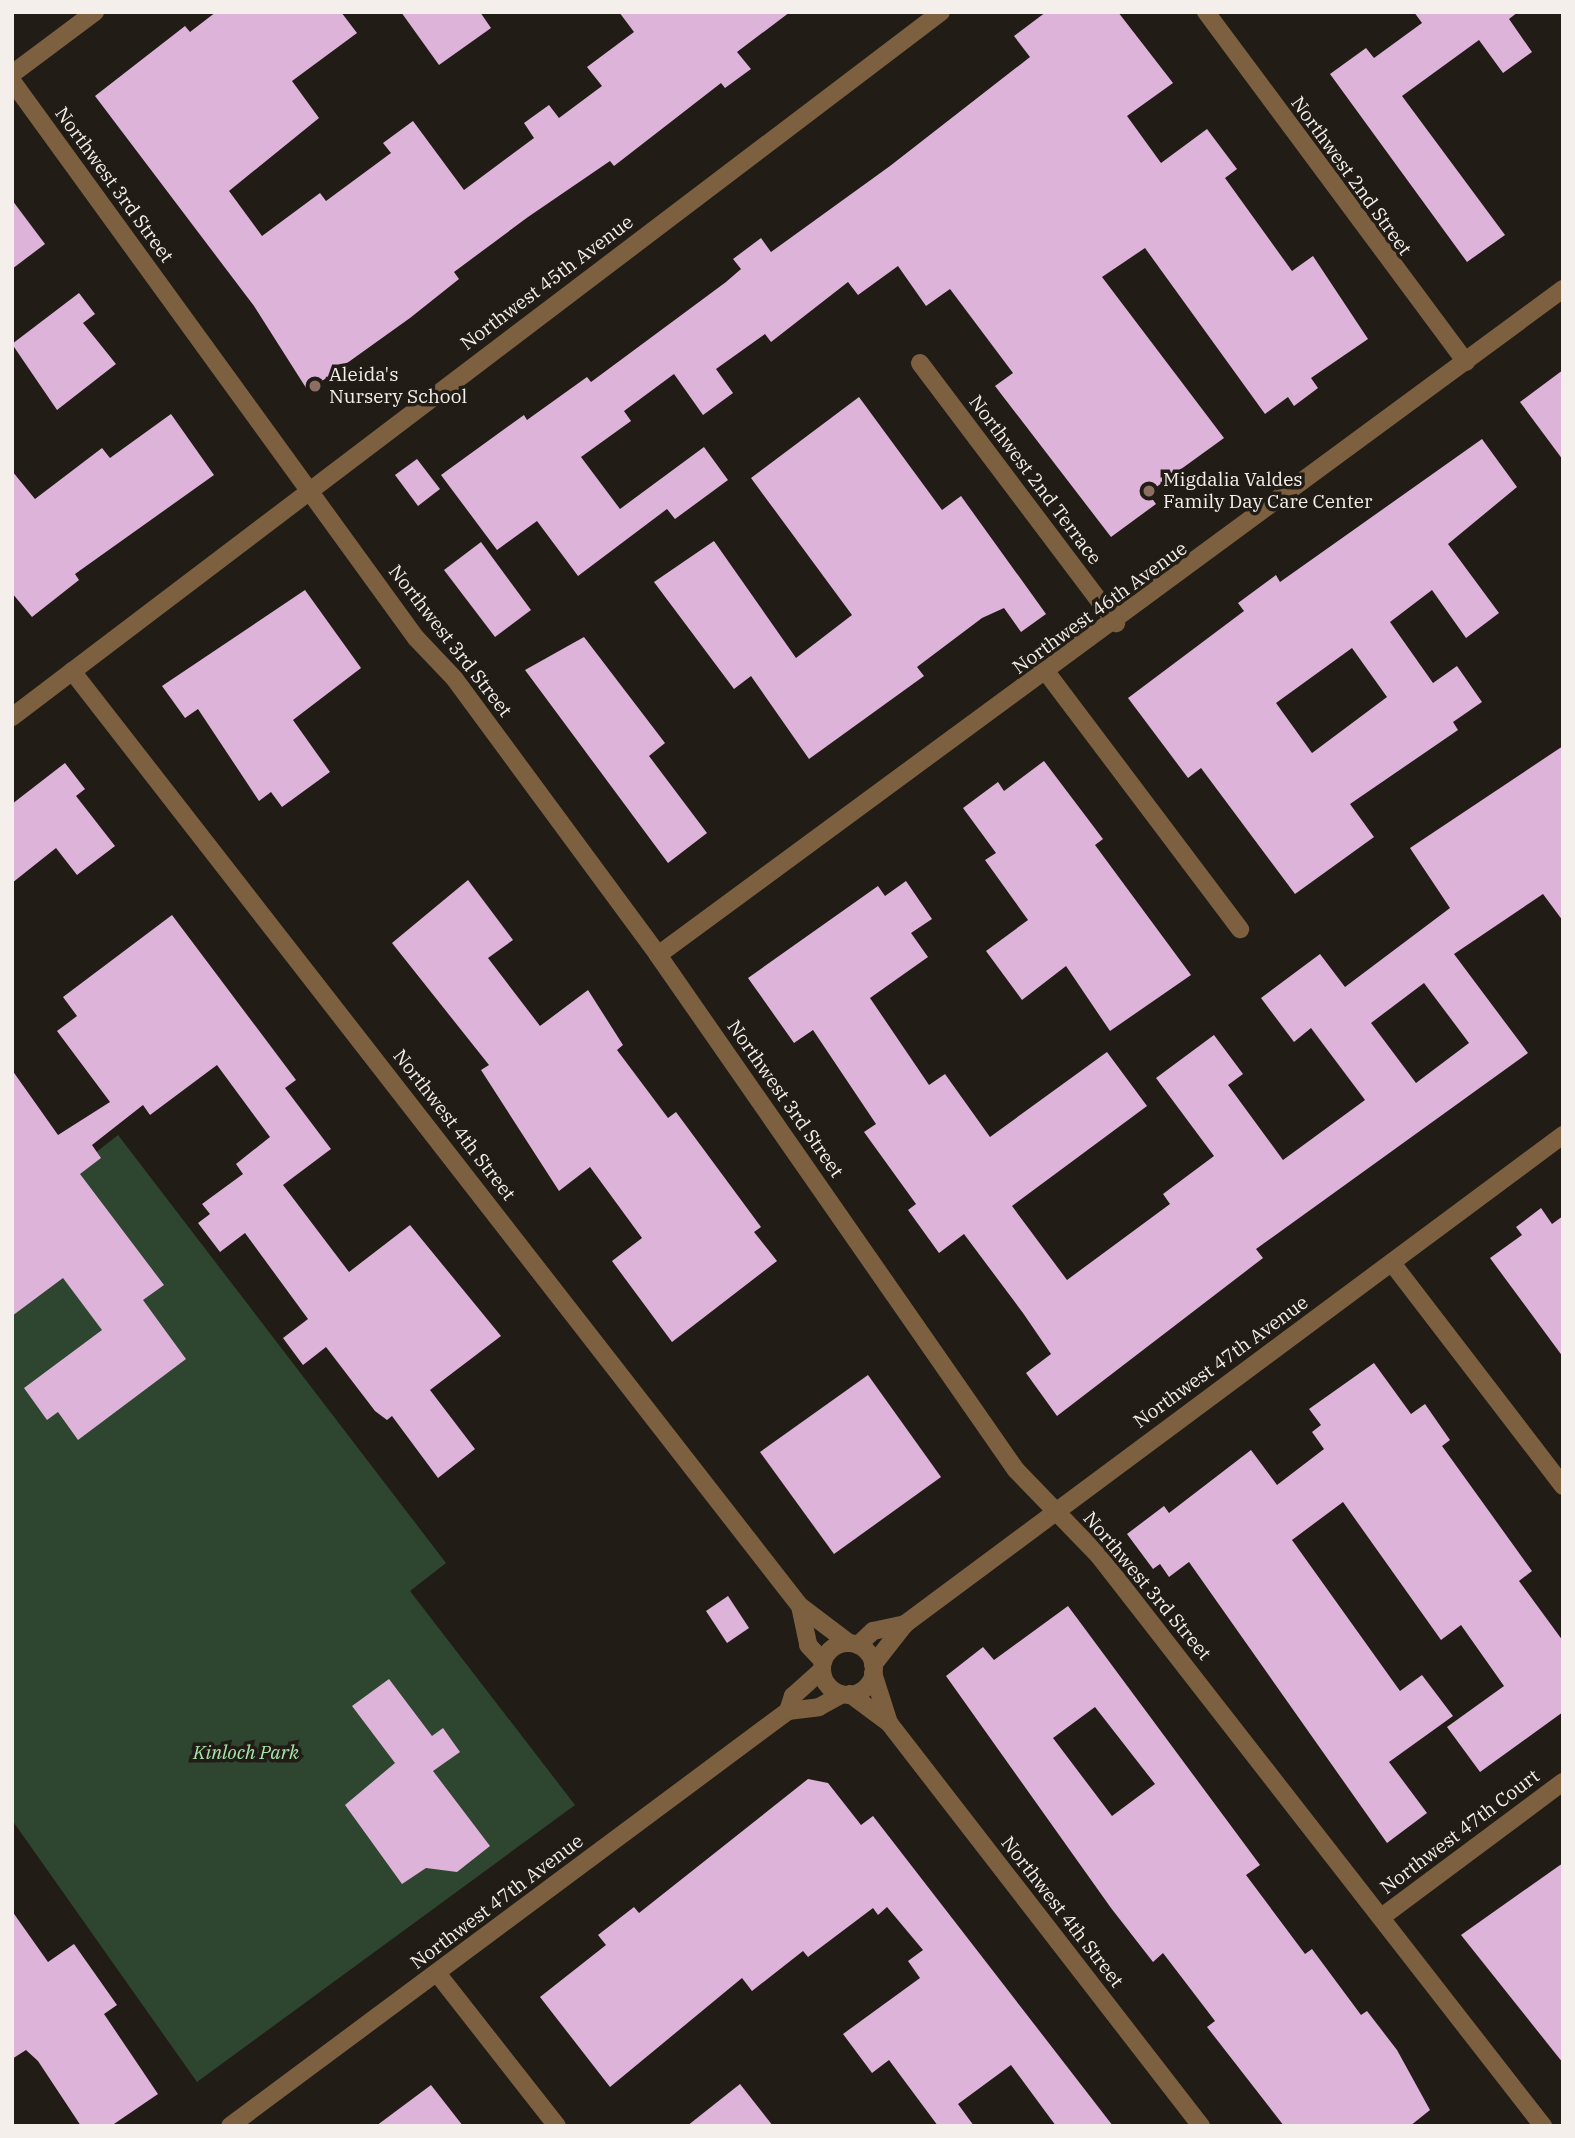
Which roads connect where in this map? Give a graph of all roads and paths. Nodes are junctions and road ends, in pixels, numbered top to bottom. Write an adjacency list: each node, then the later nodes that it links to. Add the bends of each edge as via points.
1 (94, 12): 4 (street)
2 (941, 12): 9 (street, Northwest 45th Avenue)
3 (1206, 12): 7 (street, Northwest 2nd Street)
4 (12, 74)
5 (12, 81): 9 (street, Northwest 3rd Street)
6 (1563, 289): 7 (street, Northwest 46th Avenue)
7 (1466, 362): 10 (street, Northwest 46th Avenue)
8 (920, 363): 10 (street, Northwest 2nd Terrace)
9 (308, 489): 11 (street, Northwest 45th Avenue); 15 (street, Northwest 3rd Street)
10 (1116, 623): 12 (street, Northwest 46th Avenue)
11 (72, 671): 13 (street, Northwest 45th Avenue); 20 (street, Northwest 4th Street)
12 (1047, 673): 14 (street); 15 (street, Northwest 46th Avenue)
13 (12, 717)
14 (1241, 929)
15 (658, 955): 19 (street, Northwest 3rd Street, via 1004,1453)
16 (1563, 1135): 17 (street, Northwest 47th Avenue)
17 (1392, 1263): 18 (street); 19 (street, Northwest 47th Avenue)
18 (1563, 1486)
19 (1056, 1510): 21 (street, Northwest 47th Avenue); 29 (street, Northwest 3rd Street, via 1099,1556)
20 (800, 1606): 22 (street, Northwest 4th Street); 23 (street, Northwest 4th Street, via 808,1645)
21 (905, 1624): 22 (street, Northwest 47th Avenue, via 873,1631); 24 (street, Northwest 47th Avenue)
22 (853, 1644): 23 (street, Northwest 47th Avenue, via 832,1648); 24 (street)
23 (822, 1666): 25 (street, via 828,1686); 26 (street, Northwest 47th Avenue, via 793,1696)
24 (873, 1669): 25 (street, Northwest 47th Avenue, via 866,1688); 27 (street, Northwest 4th Street)
25 (846, 1694): 26 (street, Northwest 47th Avenue, via 819,1707); 27 (street, Northwest 4th Street)
26 (788, 1711): 30 (street, Northwest 47th Avenue)
27 (889, 1723): 33 (street, Northwest 4th Street)
28 (1563, 1782): 29 (street, Northwest 47th Court)
29 (1383, 1916): 34 (street, Northwest 3rd Street)
30 (438, 1973): 31 (street, Northwest 47th Avenue); 32 (street)
31 (230, 2126)
32 (557, 2126)
33 (1201, 2126)
34 (1543, 2126)

